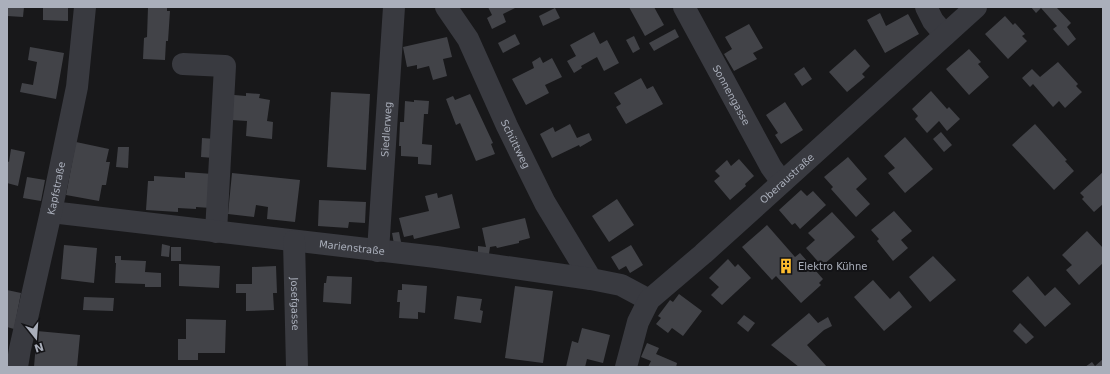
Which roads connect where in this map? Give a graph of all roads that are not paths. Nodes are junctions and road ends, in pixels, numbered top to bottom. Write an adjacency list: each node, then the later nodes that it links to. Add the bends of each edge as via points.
1 (85, 7): 10 (street, Kapfstraße, via 76,87)
2 (394, 7): 13 (street, Siedlerweg)
3 (446, 7): 14 (street, Schüttweg, via 468,39 545,203)
4 (684, 7): 9 (street, Sonnengasse, via 771,167)
5 (926, 7): 7 (street, via 933,21)
6 (976, 7): 7 (street, Oberaustraße)
7 (945, 35): 9 (street, Oberaustraße)
8 (183, 64): 11 (street, via 225,66)
9 (782, 182): 15 (street, Oberaustraße)
10 (51, 212): 11 (street, Marienstraße); 16 (street, Kapfstraße)
11 (216, 232): 12 (street, Marienstraße)
12 (294, 241): 13 (street, Marienstraße); 17 (street, Josefgasse)
13 (378, 251): 14 (street, Marienstraße)
14 (591, 279): 15 (street, Marienstraße, via 621,284)
15 (649, 300): 18 (street, Oberaustraße, via 638,322)
16 (15, 355)
17 (297, 367)
18 (626, 367)

